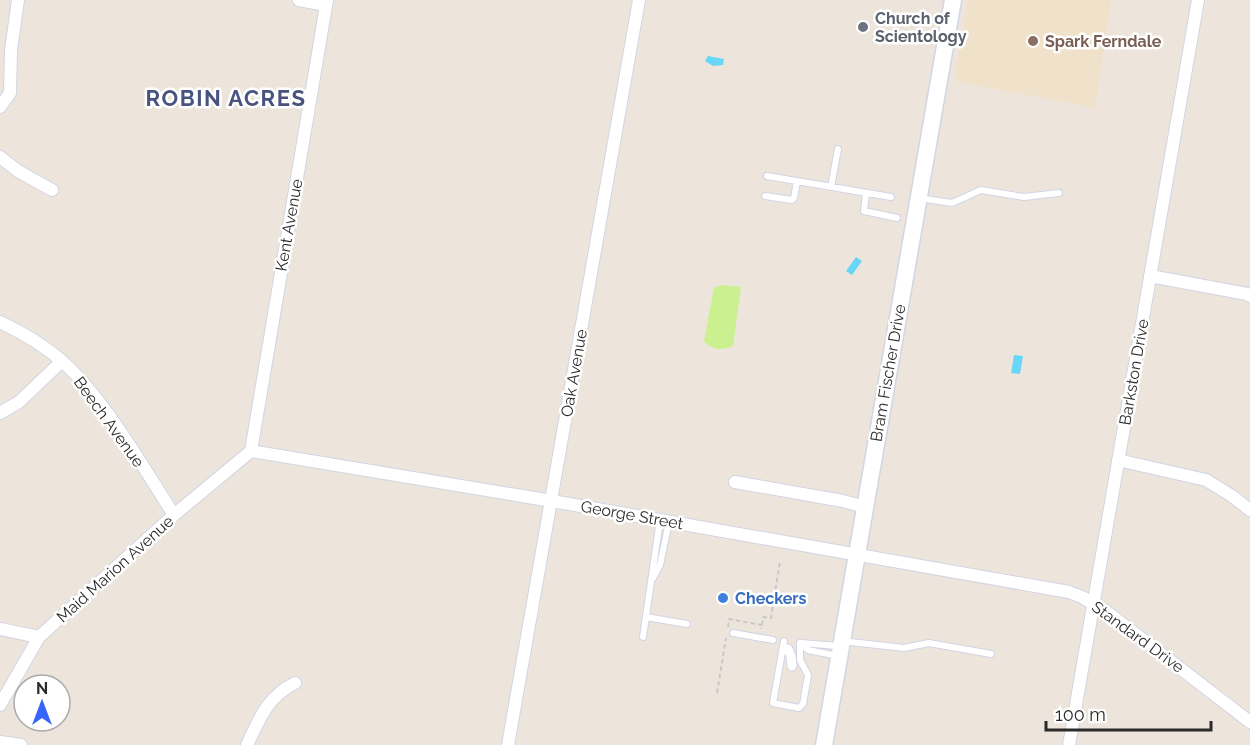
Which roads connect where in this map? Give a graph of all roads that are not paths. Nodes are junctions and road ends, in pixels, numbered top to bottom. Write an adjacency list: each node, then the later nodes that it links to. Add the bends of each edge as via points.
1 (18, 0): 7 (street, via 10,93)
2 (299, 0): 6 (street)
3 (639, 0): 28 (street, Oak Avenue)
4 (953, 0): 18 (main road, Bram Fischer Drive)
5 (1198, 0): 20 (street, Barkston Drive)
6 (327, 2): 25 (street, Kent Avenue)
7 (0, 107)
8 (838, 149): 12 (lane)
9 (0, 157): 13 (street)
10 (767, 176): 11 (lane)
11 (797, 181): 12 (lane); 16 (lane, via 792,200)
12 (831, 187): 14 (lane)
13 (52, 190)
14 (866, 193): 17 (lane); 19 (lane, via 864,211)
15 (1059, 193): 18 (lane, via 1024,197 981,190 952,203)
16 (765, 196)
17 (891, 197)
18 (919, 198): 29 (main road, Bram Fischer Drive)
19 (897, 218)
20 (1150, 276): 21 (street); 26 (street, Barkston Drive)
21 (1249, 295)
22 (0, 322): 23 (street, Beech Avenue)
23 (62, 361): 24 (street, via 19,402); 31 (street, Beech Avenue, via 112,420)
24 (0, 414)
25 (251, 451): 28 (street, George Street); 31 (street, Maid Marion Avenue)
26 (1119, 460): 30 (street, via 1206,480); 35 (street, Barkston Drive)
27 (735, 482): 29 (street)
28 (552, 501): 32 (street, George Street); 54 (street, Oak Avenue)
29 (865, 507): 33 (main road, Bram Fischer Drive)
30 (1250, 510)
31 (174, 516): 40 (street, Maid Marion Avenue)
32 (664, 520): 33 (street, George Street); 36 (lane, via 654,556)
33 (857, 555): 34 (street, George Street); 45 (main road, Bram Fischer Drive)
34 (1013, 582): 35 (street, Standard Drive, via 1069,592)
35 (1094, 603): 52 (street, Standard Drive); 58 (street, Barkston Drive)
36 (646, 617): 37 (lane); 41 (lane)
37 (687, 624)
38 (0, 629): 40 (street)
39 (733, 633): 42 (lane)
40 (39, 637): 51 (street, Maid Marion Avenue)
41 (643, 637)
42 (773, 640)
43 (800, 643): 45 (lane); 46 (lane); 47 (lane)
44 (786, 645): 47 (lane, via 773,700 776,704 802,707 808,679); 49 (street)
45 (840, 648): 46 (lane); 48 (lane, via 904,648 929,643); 57 (main road, Bram Fischer Drive)
46 (808, 650): 47 (lane)
47 (800, 654)
48 (991, 654)
49 (792, 666)
50 (295, 682): 56 (street, via 273,698)
51 (0, 705)
52 (1250, 722)
53 (0, 742): 55 (street)
54 (511, 744)
55 (21, 745)
56 (247, 745)
57 (824, 745)
58 (1070, 745)

